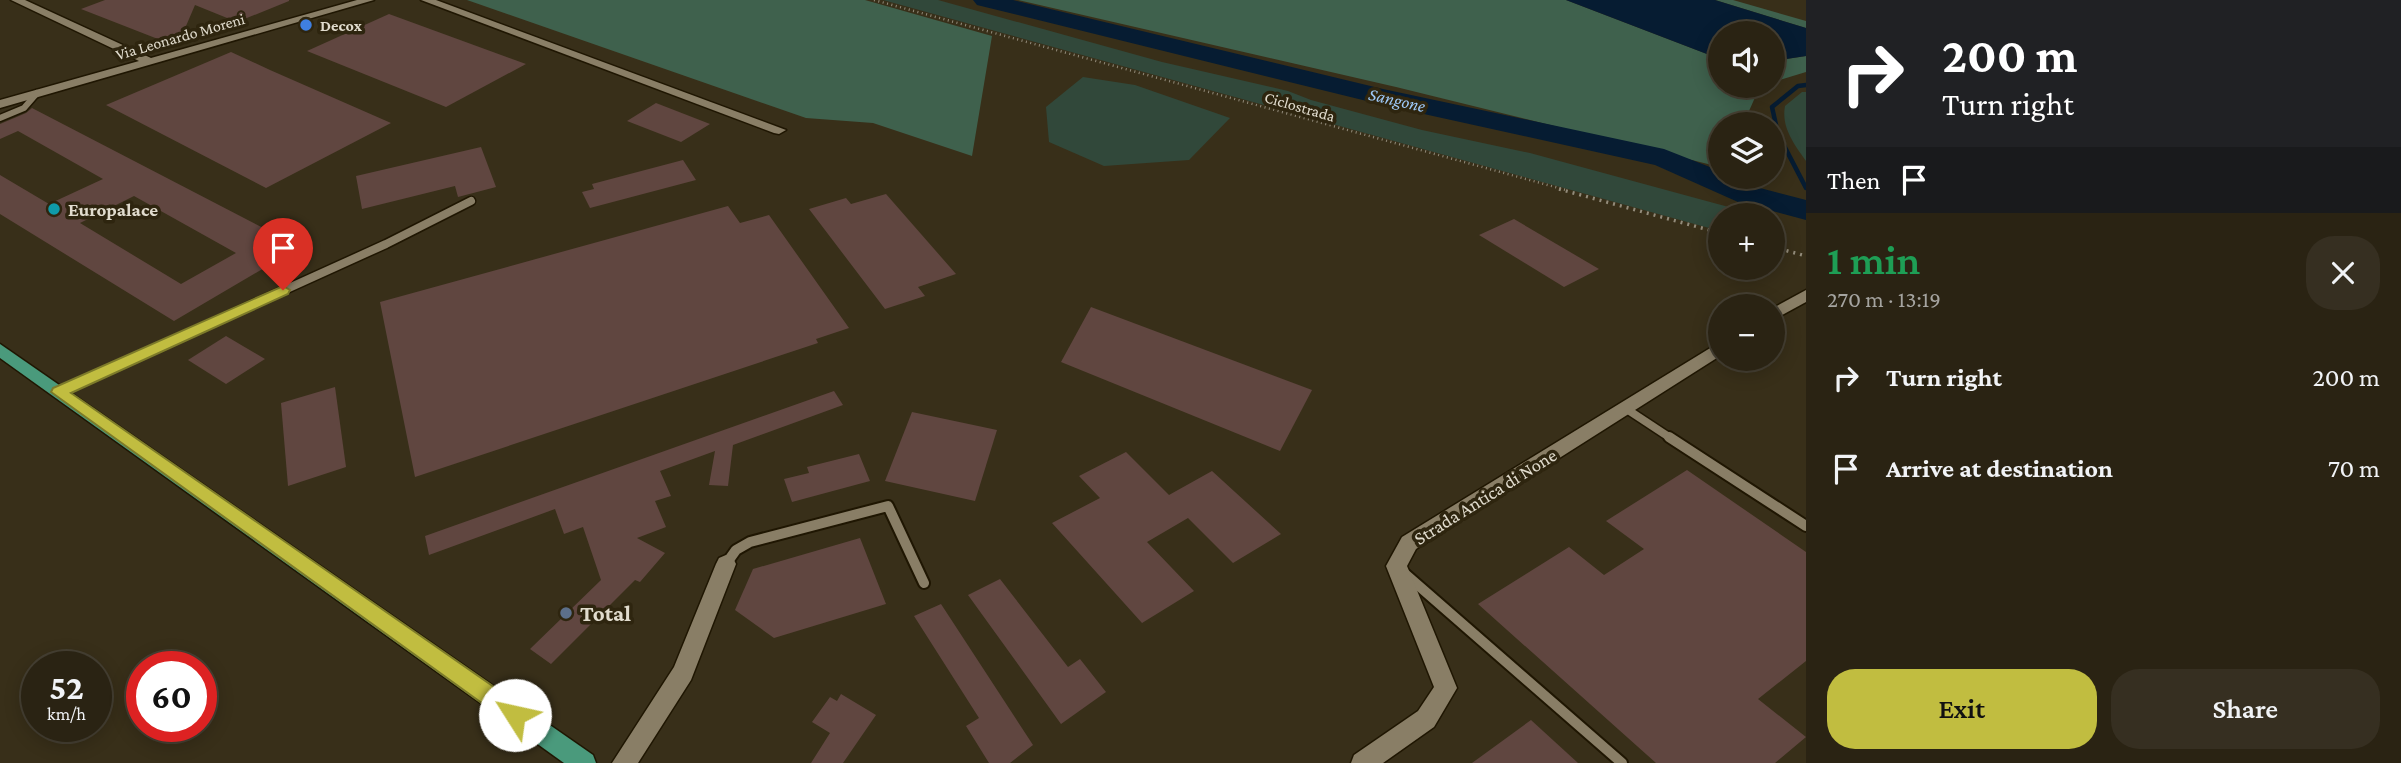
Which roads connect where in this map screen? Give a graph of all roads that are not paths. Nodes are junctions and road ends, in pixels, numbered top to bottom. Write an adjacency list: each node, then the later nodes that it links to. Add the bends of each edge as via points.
1 (16, 0): 4 (street)
2 (369, 0): 4 (street, Via Leonardo Moreni)
3 (426, 0): 8 (street)
4 (149, 61): 5 (street, Via Leonardo Moreni)
5 (37, 93): 6 (street, Via Leonardo Moreni); 7 (lane, via 24,108)
6 (0, 104)
7 (0, 118)
8 (779, 130)
9 (471, 201): 14 (lane)
10 (1806, 295): 11 (street)
11 (1785, 308)
12 (0, 350): 14 (main road)
13 (1708, 356): 15 (street, Strada Antica di None)
14 (59, 392): 20 (main road)
15 (1625, 408): 16 (lane); 18 (street, Strada Antica di None, via 1409,543)
16 (1806, 526)
17 (726, 564): 19 (lane, via 736,550 750,542 888,506); 21 (street, via 682,673)
18 (1396, 566): 22 (street, via 1447,688 1426,719); 23 (lane)
19 (924, 583)
20 (584, 763)
21 (624, 763)
22 (1363, 763)
23 (1622, 763)

